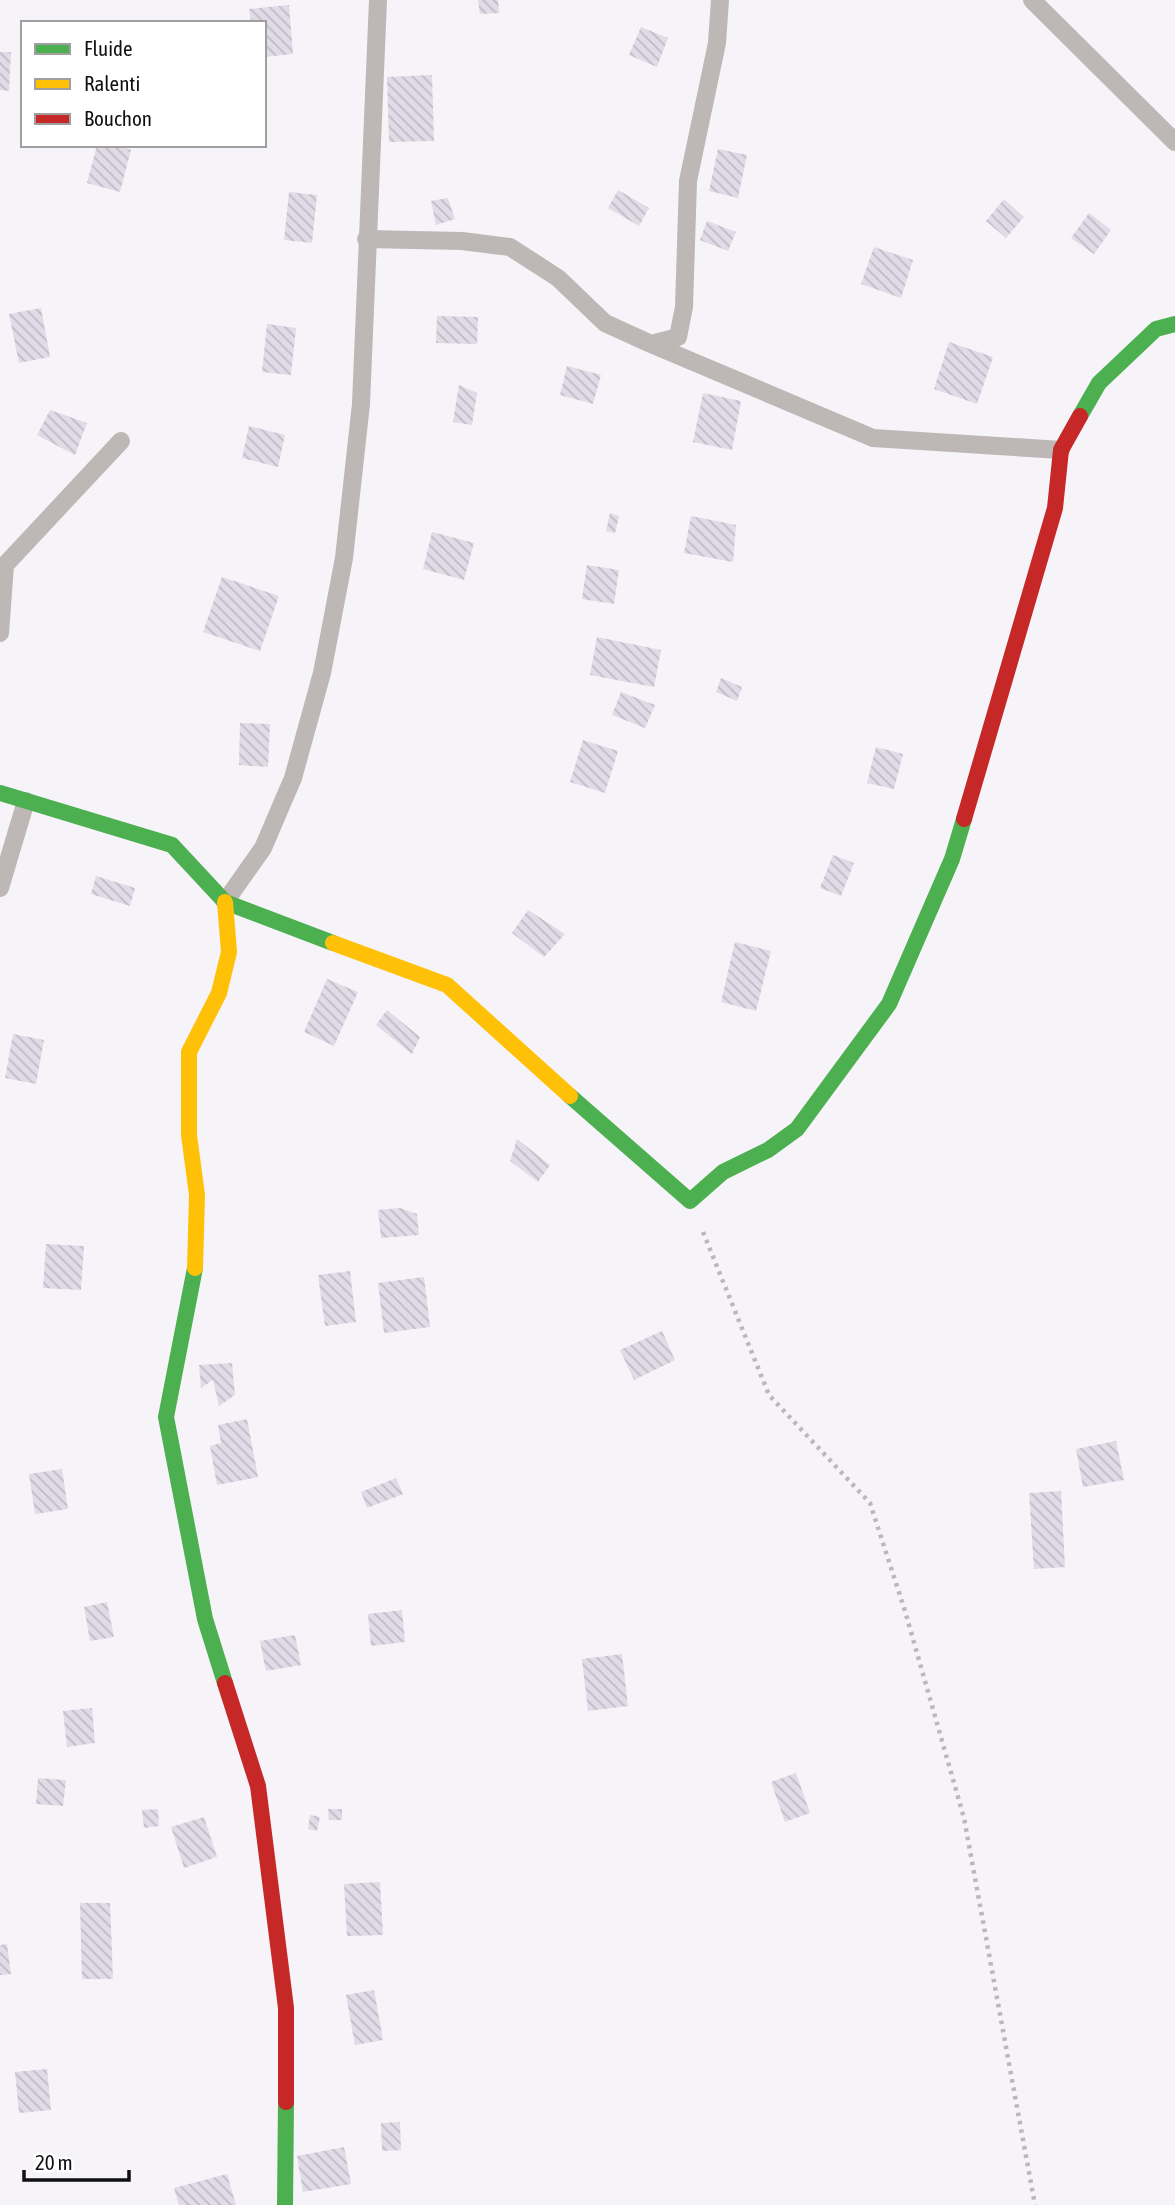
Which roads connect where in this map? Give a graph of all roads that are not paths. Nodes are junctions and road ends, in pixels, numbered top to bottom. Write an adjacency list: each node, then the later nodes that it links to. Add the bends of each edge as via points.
1 (378, 0): 5 (lane)
2 (720, 0): 7 (lane, via 717,43 688,181 684,307 678,337)
3 (1032, 0): 4 (lane)
4 (1175, 142)
5 (366, 239): 7 (lane, via 510,247 558,278 605,323); 14 (lane, via 361,404 344,558 322,673 293,778 263,848)
6 (1175, 324): 9 (street, via 1156,329 1099,383)
7 (651, 344): 9 (lane, via 873,438)
8 (121, 441): 10 (lane, via 5,565)
9 (1061, 450): 14 (street, via 1055,508 951,859 889,1004 797,1129 768,1150 723,1172 690,1201 447,985)
10 (0, 633)
11 (0, 793): 12 (street)
12 (26, 801): 13 (lane); 14 (street, via 172,845)
13 (0, 888)
14 (225, 902): 15 (street, via 229,953 219,993 189,1052 189,1135 197,1195 195,1274 166,1417 205,1619 258,1786 286,2008)
15 (285, 2205)

